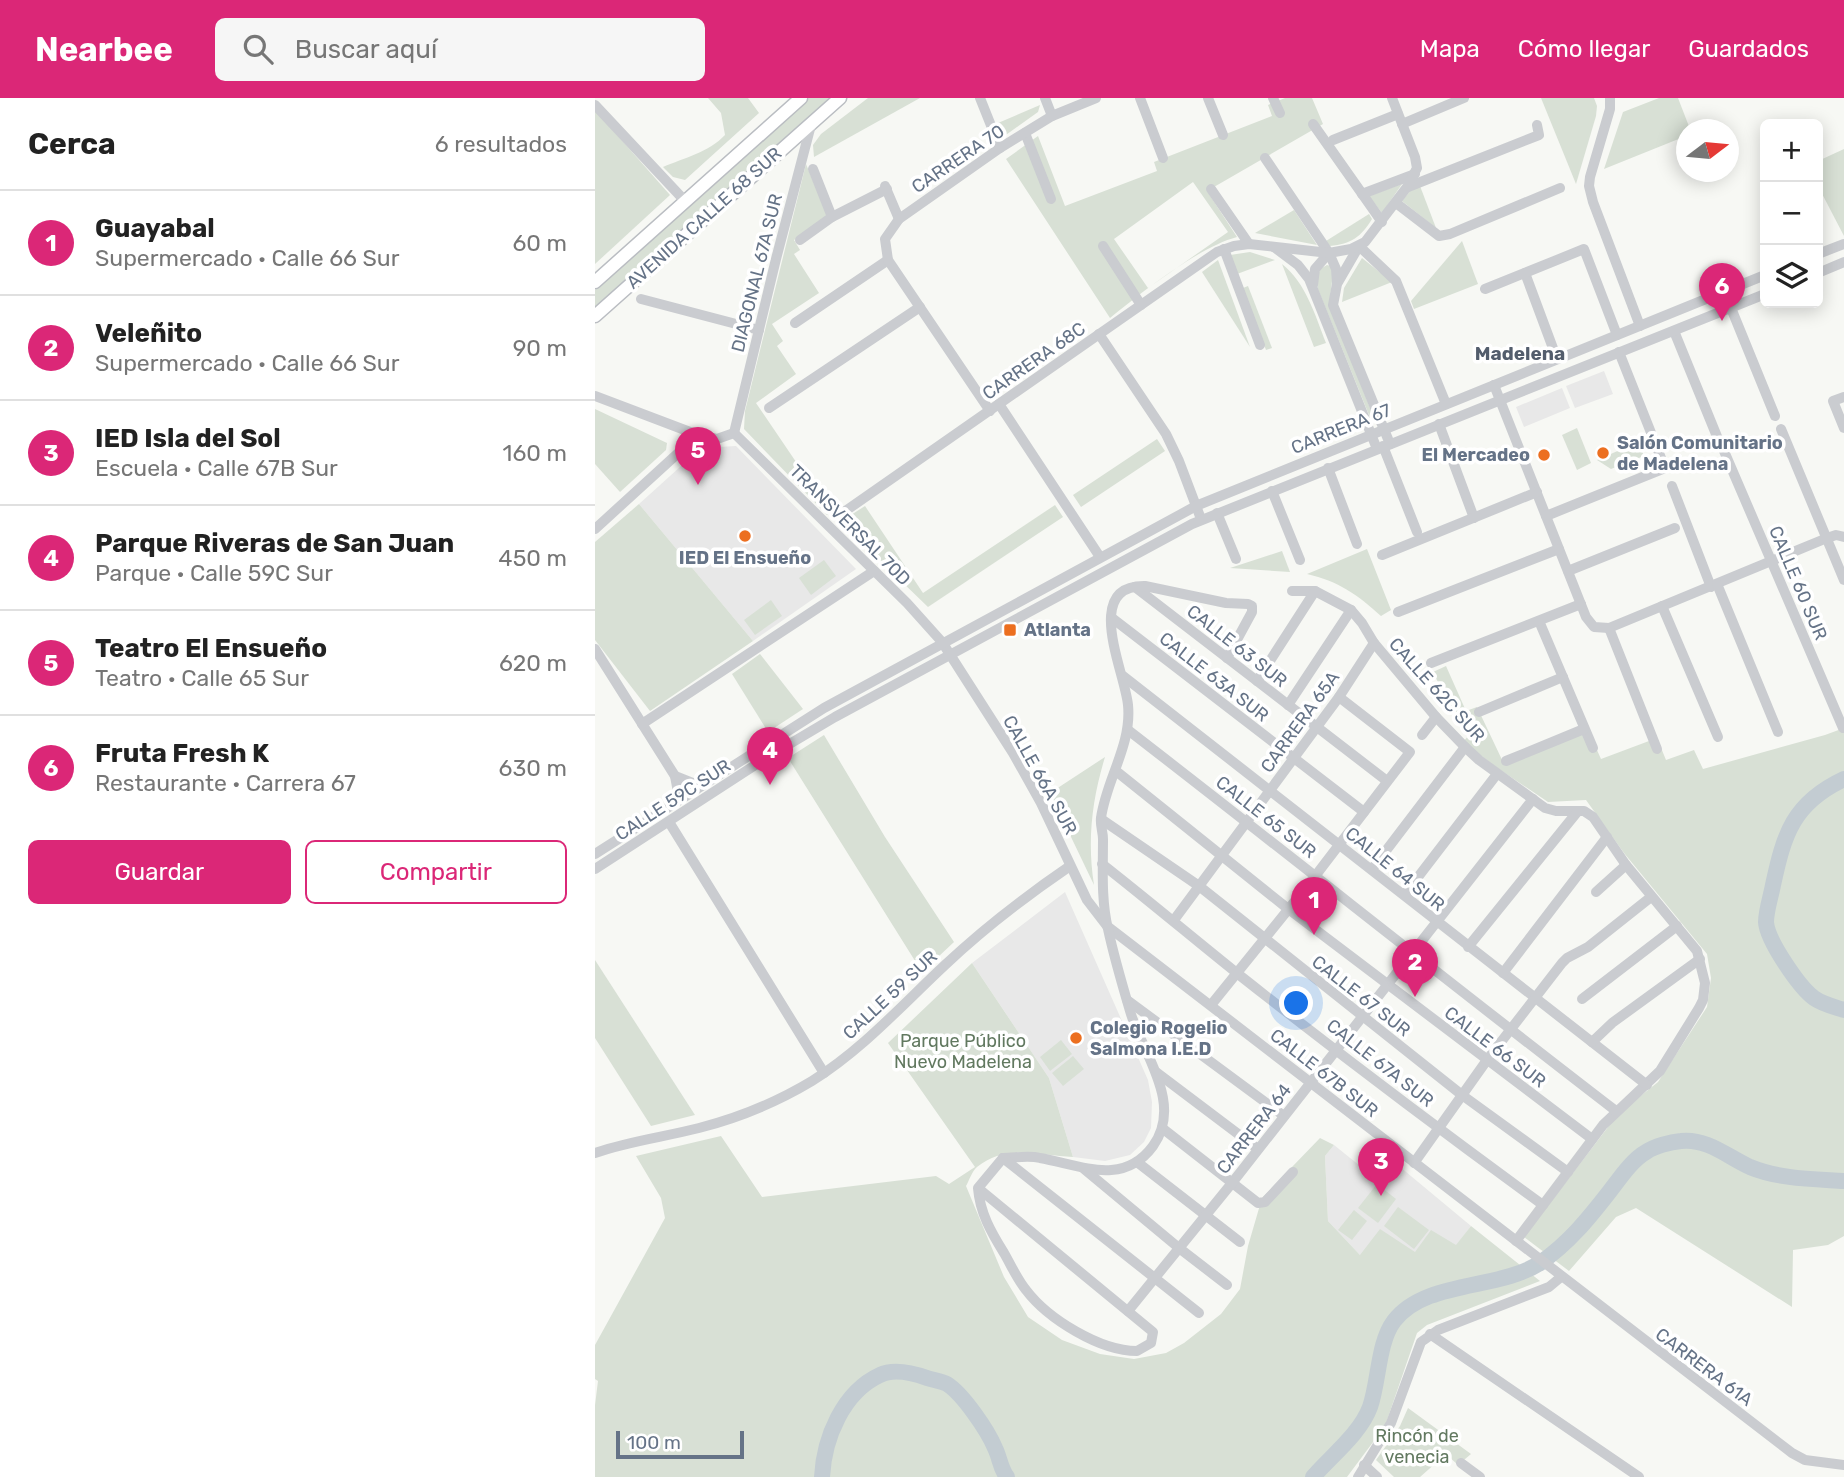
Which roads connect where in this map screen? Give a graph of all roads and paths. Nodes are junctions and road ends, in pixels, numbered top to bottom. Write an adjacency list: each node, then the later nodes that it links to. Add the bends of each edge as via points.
1 (801, 98): 32 (main road, AVENIDA CALLE 68 SUR)
2 (840, 98): 16 (main road, AVENIDA CALLE 68 SUR)
3 (980, 98): 22 (street)
4 (1045, 98): 14 (street)
5 (1096, 98): 14 (street, CARRERA 70)
6 (1140, 98): 24 (street)
7 (1208, 98): 20 (street)
8 (1273, 98): 13 (street)
9 (1392, 98): 15 (street)
10 (1464, 98): 15 (street)
11 (1610, 98): 62 (street, via 1588,186)
12 (595, 105): 32 (street)
13 (1280, 113)
14 (1052, 116): 19 (street, CARRERA 70)
15 (1400, 119): 21 (street); 26 (street, via 1417,162)
16 (812, 121): 60 (main road, AVENIDA CALLE 68 SUR); 63 (street, DIAGONAL 67A SUR)
17 (1313, 124): 30 (street)
18 (1537, 125): 27 (street, via 1539,135)
19 (1025, 132): 22 (street, CARRERA 70); 31 (street)
20 (1223, 135)
21 (1333, 140)
22 (1000, 148): 35 (street, CARRERA 70)
23 (1265, 158): 45 (street)
24 (1163, 159)
25 (813, 169): 34 (street)
26 (1415, 173): 27 (street); 30 (street)
27 (1408, 187): 33 (street)
28 (1560, 188): 33 (street, via 1439,236)
29 (1211, 189): 38 (street)
30 (1362, 194): 36 (street)
31 (1051, 199)
32 (685, 201): 51 (main road, AVENIDA CALLE 68 SUR)
33 (1395, 203): 36 (street)
34 (832, 217): 35 (street, via 886,187); 37 (street)
35 (899, 219): 46 (street, CARRERA 70, via 885,239)
36 (1382, 222): 42 (street)
37 (800, 240)
38 (1249, 244): 41 (street, CARRERA 68C); 43 (street, CARRERA 68C)
39 (1844, 244): 44 (street)
40 (1103, 246): 57 (street)
41 (1274, 246): 45 (street, CARRERA 68C); 53 (street, via 1299,265)
42 (1359, 246): 45 (street); 52 (street); 74 (street, via 1396,281)
43 (1224, 249): 57 (street, CARRERA 68C); 67 (street)
44 (1823, 252)
45 (1329, 253): 52 (street); 53 (street, via 1315,269)
46 (888, 260): 58 (street); 61 (street)
47 (1844, 262): 48 (street)
48 (1823, 271)
49 (1525, 273): 54 (street); 66 (street, via 1584,249); 69 (street)
50 (1760, 277): 62 (street, CARRERA 67)
51 (595, 282)
52 (1337, 285): 80 (street, via 1335,312)
53 (1313, 289): 83 (street)
54 (1485, 289)
55 (1760, 296): 59 (street, CARRERA 67)
56 (641, 299): 63 (street)
57 (1142, 305): 65 (street, CARRERA 68C)
58 (920, 307): 75 (street); 76 (street)
59 (1731, 308): 64 (street, CARRERA 67); 77 (street)
60 (595, 316)
61 (795, 323)
62 (1640, 326): 66 (street, CARRERA 67)
63 (759, 330): 82 (street, DIAGONAL 67A SUR)
64 (1674, 331): 68 (street, CARRERA 67); 85 (street)
65 (1099, 334): 75 (street, CARRERA 68C); 92 (street, via 1166,434)
66 (1619, 334): 68 (street); 69 (street, CARRERA 67)
67 (1260, 345)
68 (1624, 351): 73 (street, CARRERA 67); 95 (street, via 1665,468)
69 (1557, 359): 70 (street, CARRERA 67)
70 (1494, 384): 73 (street); 74 (street, CARRERA 67)
71 (595, 396): 84 (street)
72 (1844, 397): 79 (street, via 1832,401)
73 (1500, 400): 78 (street, CARRERA 67); 91 (street)
74 (1446, 404): 80 (street, CARRERA 67)
75 (994, 407): 94 (street, CARRERA 68C); 106 (street)
76 (769, 408)
77 (1775, 416)
78 (1439, 424): 86 (street, CARRERA 67); 96 (street)
79 (1844, 428)
80 (1383, 429): 83 (street, CARRERA 67); 86 (street)
81 (1781, 429): 102 (street)
82 (734, 433): 84 (street, via 717,439); 110 (street, TRANSVERSAL 70D)
83 (1371, 434): 86 (street); 92 (street, CARRERA 67)
84 (698, 436): 99 (street)
85 (1718, 439)
86 (1383, 446): 88 (street, CARRERA 67); 100 (street)
87 (1724, 451): 109 (street, CALLE 60 SUR)
88 (1328, 468): 90 (street, CARRERA 67); 103 (street)
89 (1672, 486): 114 (street)
90 (1272, 491): 93 (street, CARRERA 67); 108 (street)
91 (1537, 492): 95 (street); 96 (street)
92 (1196, 506): 97 (street); 106 (street, CARRERA 67)
93 (1217, 513): 97 (street, CARRERA 67); 107 (street)
94 (841, 514)
95 (1546, 516): 104 (street)
96 (1474, 518): 105 (street)
97 (1201, 520): 127 (street, CARRERA 67)
98 (1675, 528): 111 (street)
99 (595, 529)
100 (1417, 532)
101 (1844, 537): 102 (street)
102 (1826, 538): 109 (street); 112 (street)
103 (1357, 544)
104 (1559, 549): 111 (street); 120 (street)
105 (1382, 555)
106 (1100, 557): 124 (street, CARRERA 67)
107 (1236, 559)
108 (1300, 561)
109 (1771, 562): 114 (street); 141 (street, CALLE 60 SUR)
110 (874, 571): 124 (street, TRANSVERSAL 70D); 139 (street)
111 (1568, 571): 117 (street)
112 (1844, 580)
113 (1134, 586): 121 (street, via 1115,599); 128 (street, CALLE 63 SUR); 128 (street, via 1252,606)
114 (1714, 586): 118 (street); 144 (street)
115 (1292, 591): 116 (street, CALLE 62C SUR)
116 (1315, 591): 119 (street, CALLE 62C SUR); 134 (street)
117 (1581, 604): 122 (street); 123 (street, via 1594,627)
118 (1662, 607): 123 (street); 146 (street)
119 (1351, 610): 125 (street, CALLE 62C SUR); 136 (street)
120 (1398, 612)
121 (1112, 618): 132 (street, via 1114,651); 150 (street, CALLE 63A SUR)
122 (1539, 621): 129 (street); 133 (street)
123 (1609, 628): 149 (street)
124 (942, 642): 127 (street, CALLE 66A SUR); 156 (street, CALLE 59C SUR, via 824,708)
125 (1374, 643): 135 (street, CARRERA 65A); 138 (street, CALLE 62C SUR)
126 (595, 649): 130 (street)
127 (950, 655): 163 (street, CALLE 59C SUR, via 793,742); 171 (street, CALLE 66A SUR, via 1013,753)
128 (1227, 658): 134 (street, CALLE 63 SUR)
129 (1431, 663)
130 (605, 664): 131 (street); 139 (street)
131 (595, 671)
132 (1123, 677): 143 (street); 157 (street, CALLE 64 SUR)
133 (1563, 677): 137 (street); 142 (street)
134 (1257, 681): 136 (street, CALLE 63 SUR)
135 (1339, 697): 140 (street, CARRERA 65A); 155 (street, via 1410,752)
136 (1287, 705): 140 (street, CALLE 63 SUR)
137 (1479, 712)
138 (1436, 717): 145 (street); 147 (street, CALLE 62C SUR)
139 (642, 724): 154 (street)
140 (1317, 727): 150 (street, CARRERA 65A); 155 (street, CALLE 63 SUR)
141 (1843, 728)
142 (1584, 729): 148 (street); 151 (street)
143 (1128, 730): 152 (street); 164 (street, CALLE 65 SUR)
144 (1778, 732)
145 (1422, 735)
146 (1718, 737)
147 (1465, 747): 153 (street, CALLE 62C SUR); 173 (street)
148 (1593, 748)
149 (1657, 749)
150 (1294, 758): 157 (street, CARRERA 65A); 161 (street, CALLE 63A SUR)
151 (1506, 761)
152 (1116, 771): 162 (street); 168 (street, CALLE 66 SUR)
153 (1497, 774): 158 (street, CALLE 62C SUR); 177 (street)
154 (675, 776): 156 (street); 159 (street)
155 (1387, 781): 161 (street)
156 (700, 786): 159 (street, CALLE 59C SUR)
157 (1270, 790): 164 (street, CARRERA 65A); 166 (street, CALLE 64 SUR)
158 (1533, 799): 160 (street, CALLE 62C SUR, via 1556,811); 181 (street, CARRERA 64)
159 (676, 802): 167 (street, CALLE 59C SUR)
160 (1578, 811): 165 (street, via 1593,817); 185 (street)
161 (1364, 812): 166 (street)
162 (1101, 819): 169 (street); 175 (street, CALLE 67 SUR)
163 (670, 822): 172 (street, CALLE 59C SUR); 201 (street)
164 (1247, 822): 168 (street, CARRERA 65A); 174 (street, CALLE 65 SUR)
165 (1607, 837): 170 (street); 189 (street)
166 (1339, 844): 173 (street, CALLE 64 SUR); 174 (street)
167 (595, 854)
168 (1220, 856): 175 (street, CARRERA 65A); 179 (street, CALLE 66 SUR)
169 (1102, 864): 180 (street, CALLE 67A SUR); 182 (street)
170 (1626, 865): 176 (street); 178 (street)
171 (1070, 866): 182 (street, CALLE 66A SUR); 201 (street, CALLE 59 SUR, via 982,932 880,1030)
172 (595, 869)
173 (1372, 869): 177 (street, CALLE 64 SUR)
174 (1316, 875): 179 (street); 186 (street, CALLE 65 SUR)
175 (1199, 886): 180 (street, CARRERA 65A); 184 (street, CALLE 67 SUR)
176 (1596, 892)
177 (1405, 894): 181 (street, CALLE 64 SUR)
178 (1651, 897): 183 (street); 191 (street, via 1567,958)
179 (1287, 908): 184 (street); 190 (street, CALLE 66 SUR)
180 (1174, 920): 188 (street, CALLE 67A SUR)
181 (1435, 922): 185 (street, CALLE 64 SUR); 186 (street, CARRERA 64)
182 (1107, 926): 193 (street); 194 (street, CALLE 67B SUR)
183 (1677, 926): 187 (street); 192 (street)
184 (1263, 939): 188 (street); 195 (street, CALLE 67 SUR)
185 (1468, 947): 189 (street, CALLE 64 SUR)
186 (1411, 953): 190 (street, CARRERA 64); 196 (street, CALLE 65 SUR)
187 (1700, 958): 197 (street); 203 (street, via 1703,1000)
188 (1237, 973): 194 (street); 198 (street, CALLE 67A SUR)
189 (1503, 973): 191 (street, CALLE 64 SUR)
190 (1386, 984): 195 (street, CARRERA 64); 199 (street, CALLE 66 SUR)
191 (1534, 999): 196 (street); 197 (street, CALLE 64 SUR)
192 (1582, 999)
193 (1127, 1000): 200 (street); 206 (street)
194 (1211, 1005): 202 (street, CALLE 67B SUR)
195 (1363, 1017): 198 (street, CARRERA 64); 204 (street, CALLE 67 SUR)
196 (1510, 1030): 199 (street); 205 (street, CALLE 65 SUR)
197 (1592, 1042): 203 (street, CALLE 64 SUR)
198 (1336, 1049): 202 (street, CARRERA 64); 208 (street, CALLE 67A SUR)
199 (1487, 1060): 204 (street); 209 (street, CALLE 66 SUR)
200 (1156, 1072): 207 (street, via 1163,1100); 210 (street)
201 (824, 1073): 211 (street, CALLE 59 SUR, via 741,1115)
202 (1310, 1083): 206 (street, CARRERA 64); 214 (street, CALLE 67B SUR)
203 (1647, 1085): 205 (street)
204 (1462, 1095): 208 (street); 217 (street, CALLE 67 SUR)
205 (1616, 1111): 209 (street)
206 (1284, 1116): 210 (street, CARRERA 64)
207 (1162, 1128): 213 (street); 218 (street)
208 (1437, 1128): 214 (street); 220 (street, CALLE 67A SUR)
209 (1592, 1139): 217 (street)
210 (1258, 1149): 218 (street, CARRERA 64)
211 (595, 1153)
212 (1003, 1158): 215 (street, via 1037,1157); 219 (street); 226 (street)
213 (1137, 1163): 215 (street, via 1116,1170); 221 (street)
214 (1414, 1163): 223 (street, CALLE 67B SUR)
215 (1084, 1168): 224 (street)
216 (1293, 1172): 218 (street, via 1265,1202 1258,1203)
217 (1568, 1172): 220 (street)
218 (1232, 1183): 221 (street, CARRERA 64)
219 (978, 1188): 228 (street); 228 (street, via 987,1225 1018,1278 1055,1319 1103,1344 1132,1351 1148,1346 1153,1332)
220 (1543, 1205): 223 (street)
221 (1205, 1215): 222 (street); 224 (street, CARRERA 64)
222 (1240, 1242)
223 (1520, 1245): 225 (street, CALLE 67B SUR)
224 (1179, 1248): 226 (street, CARRERA 64); 227 (street)
225 (1558, 1275): 230 (street, via 1553,1285); 233 (street, CARRERA 61A, via 1798,1457)
226 (1154, 1278): 228 (street, CARRERA 64); 229 (street)
227 (1227, 1285)
228 (1128, 1311)
229 (1199, 1313)
230 (1430, 1334): 232 (street, via 1420,1345 1391,1423); 237 (street)
231 (1461, 1463): 236 (street)
232 (1364, 1465): 234 (street); 235 (street)
233 (1844, 1465)
234 (1358, 1477)
235 (1377, 1477)
236 (1480, 1477)
237 (1639, 1477)

